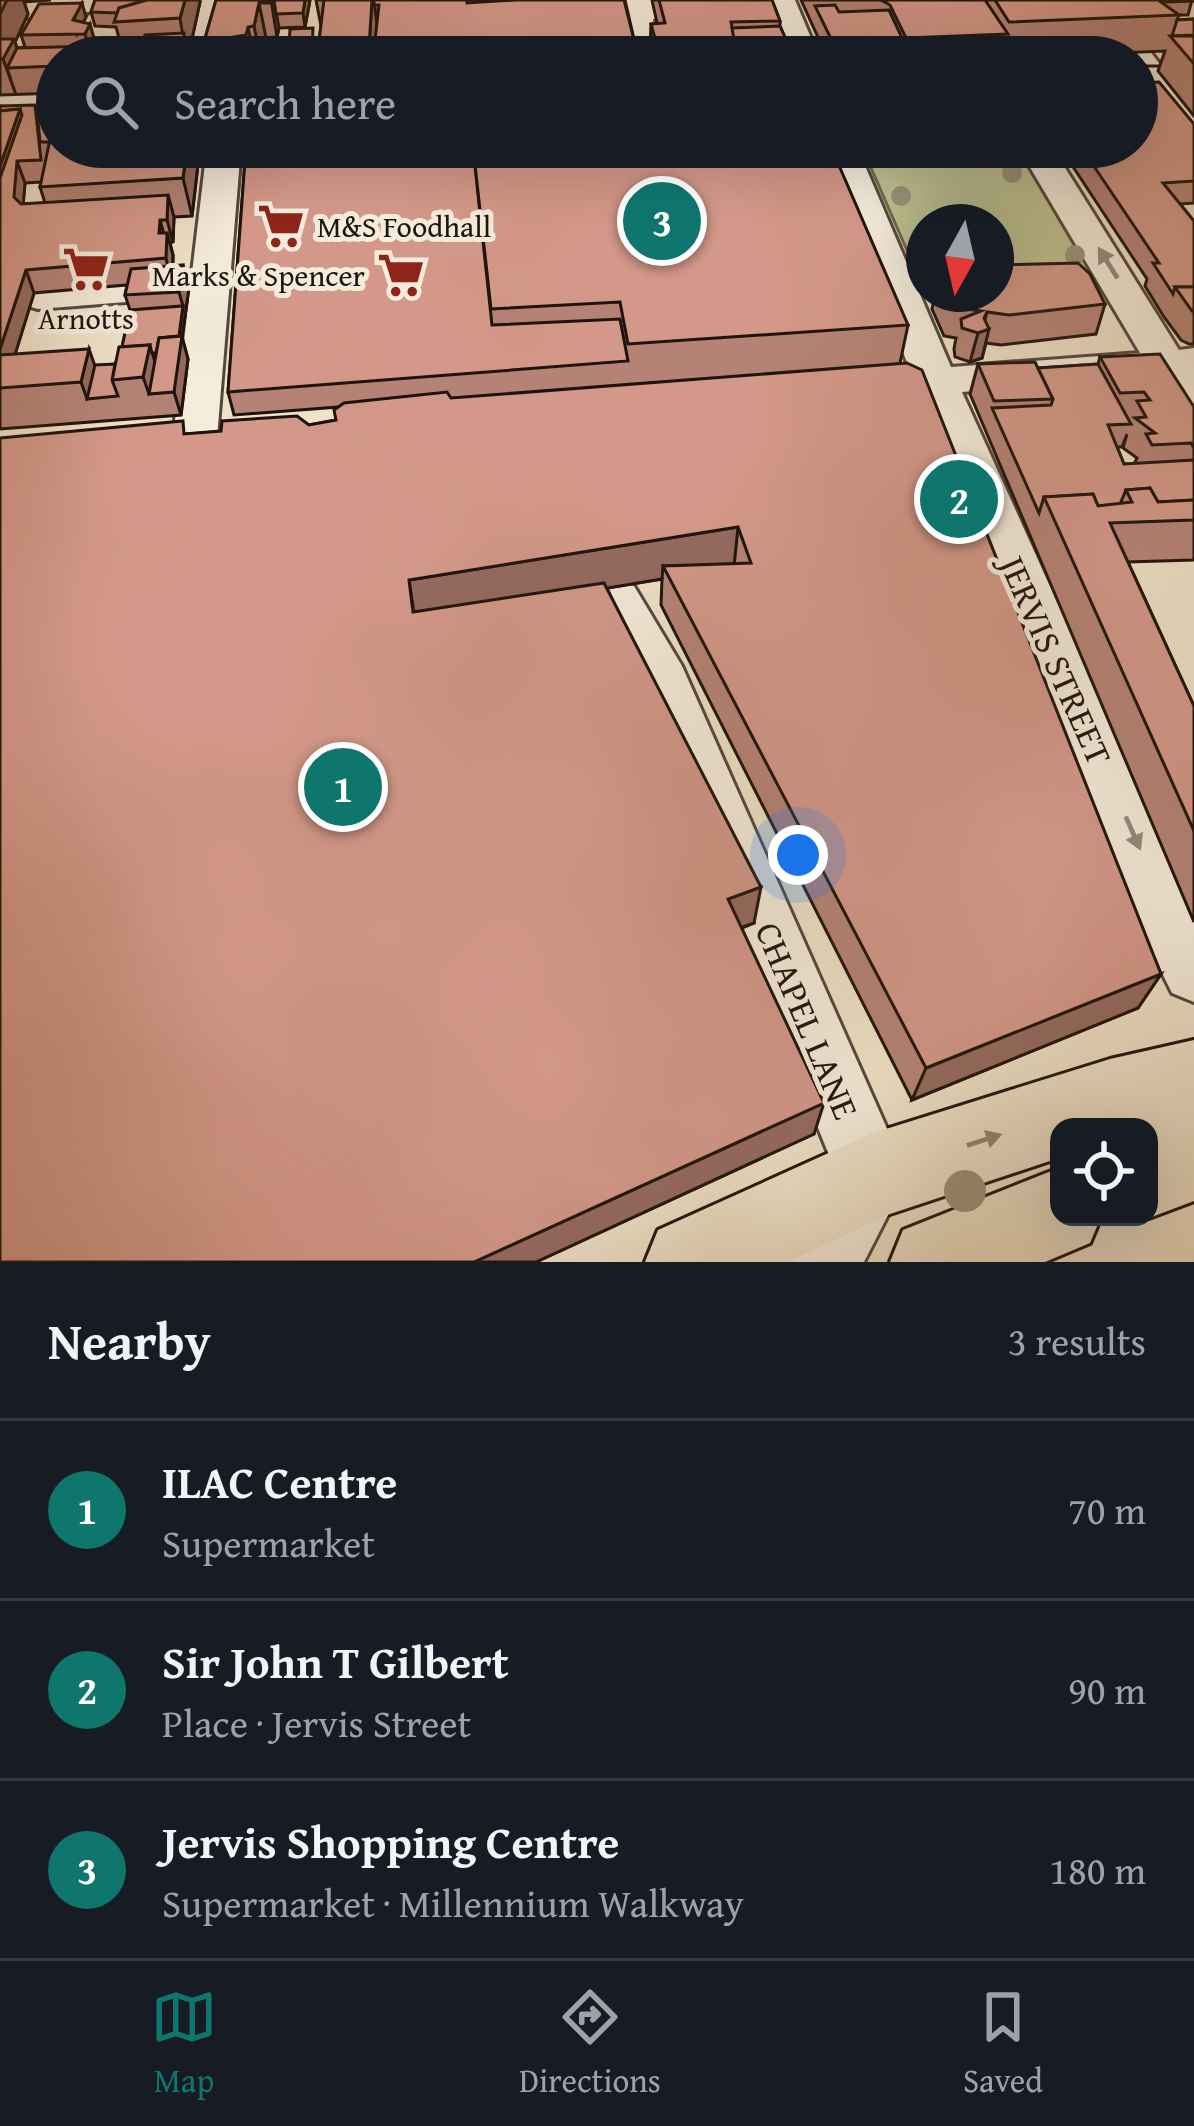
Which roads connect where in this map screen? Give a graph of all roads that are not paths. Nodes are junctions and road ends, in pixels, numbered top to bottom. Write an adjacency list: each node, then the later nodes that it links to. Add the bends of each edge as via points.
1 (121, 0): 4 (street)
2 (216, 0): 7 (street)
3 (635, 6): 5 (street); 6 (street); 8 (street)
4 (0, 11)
5 (791, 12)
6 (528, 16)
7 (205, 36)
8 (641, 36)
9 (1158, 61): 10 (street)
10 (1189, 63)
11 (1158, 86): 14 (street)
12 (36, 103): 13 (street)
13 (0, 104)
14 (1194, 130)
15 (218, 168): 18 (street, via 205,210)
16 (839, 168): 21 (street, JERVIS STREET)
17 (1049, 168): 20 (street, one-way to 17)
18 (211, 284): 19 (street); 24 (street)
19 (38, 296)
20 (1180, 363): 21 (street); 23 (street)
21 (936, 381): 22 (street); 26 (street, JERVIS STREET, one-way to 26)
22 (826, 389)
23 (1194, 406)
24 (195, 438)
25 (618, 599): 30 (street, CHAPEL LANE, via 656,666 756,937)
26 (1194, 974)
27 (1194, 1080): 30 (main road, one-way to 27)
28 (1194, 1158): 29 (main road)
29 (1158, 1172)
30 (873, 1176): 32 (main road); 33 (street)
31 (1050, 1216): 34 (main road)
32 (690, 1262)
33 (824, 1262)
34 (935, 1262)

